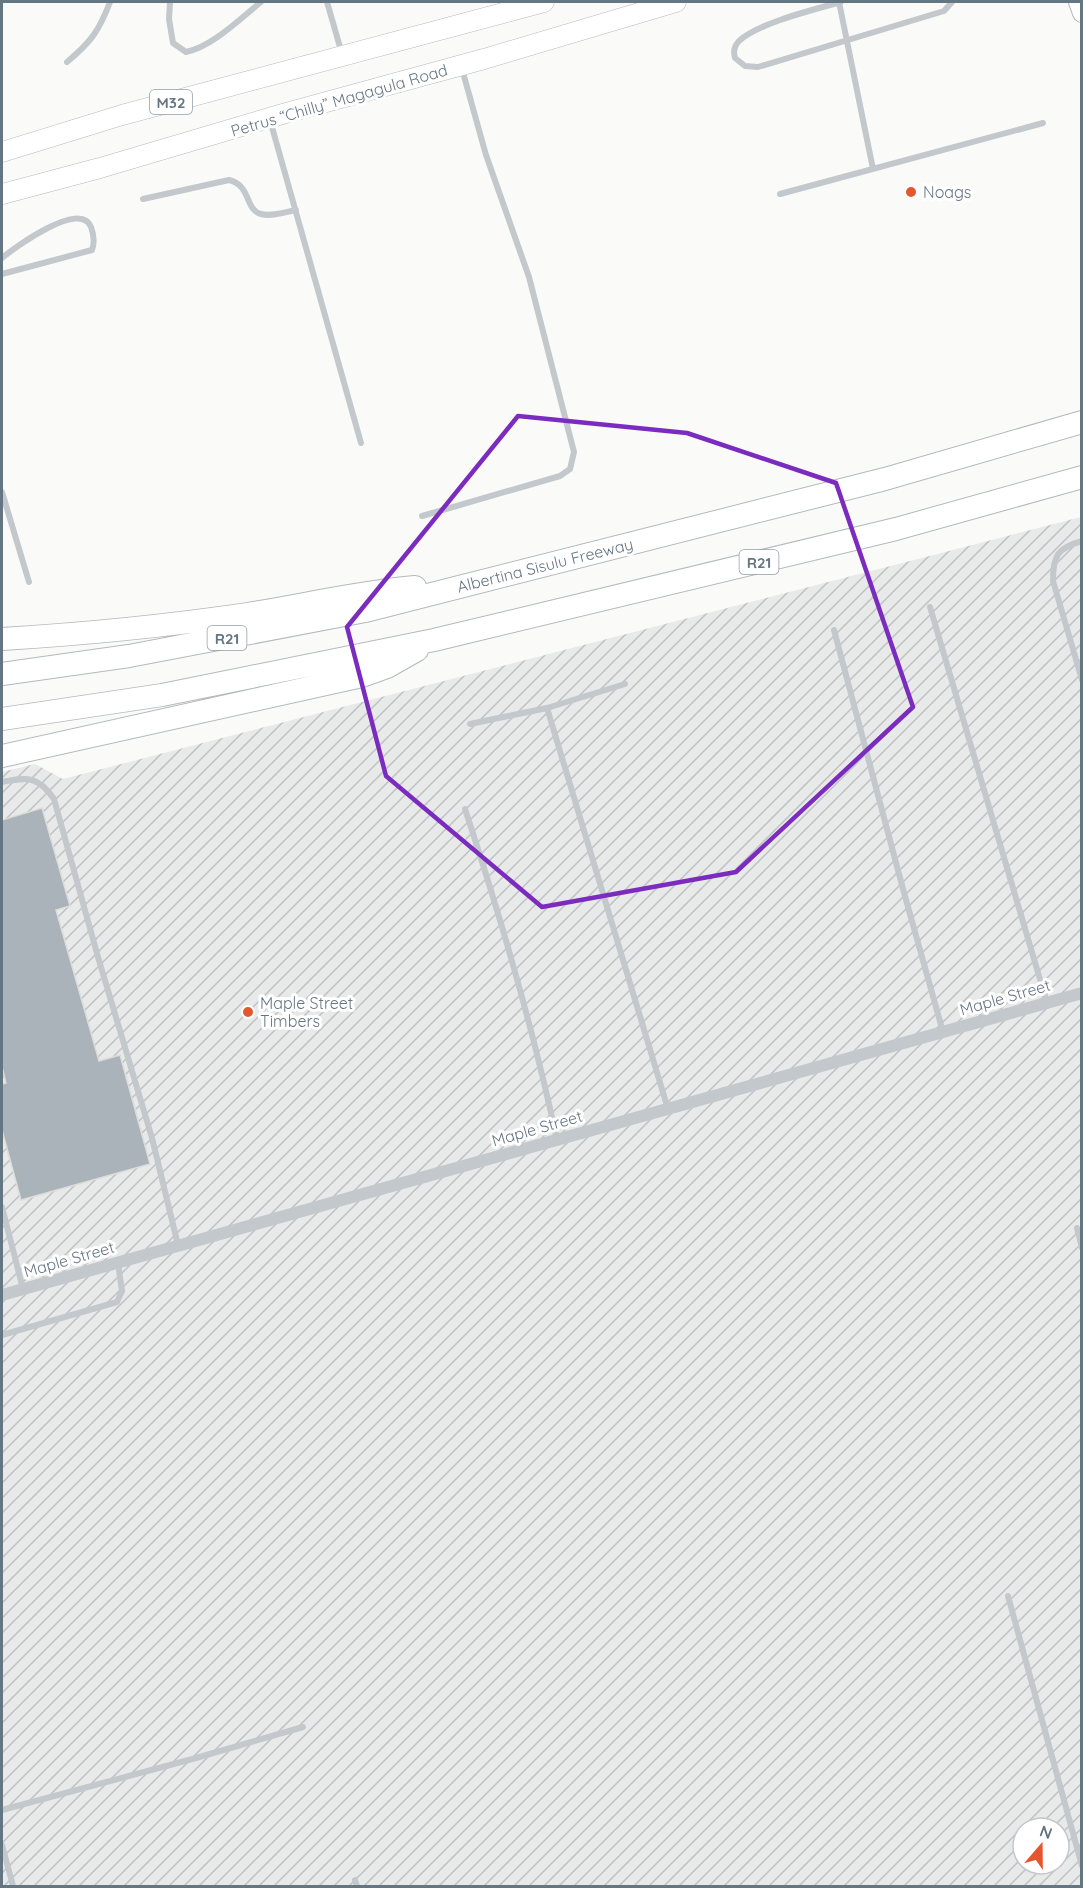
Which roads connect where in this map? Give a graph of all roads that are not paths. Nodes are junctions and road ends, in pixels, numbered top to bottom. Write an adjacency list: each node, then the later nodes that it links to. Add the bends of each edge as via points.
1 (110, 2): 13 (lane, via 88,45)
2 (170, 2): 3 (lane, via 173,44 186,52 197,50)
3 (261, 2)
4 (327, 2): 12 (lane)
5 (544, 2): 12 (main road, M32)
6 (676, 2): 14 (main road, Petrus “Chilly” Magagula Road)
7 (840, 2): 11 (lane); 11 (lane, via 747,35 738,42 734,53 745,66 758,67)
8 (952, 2): 11 (lane, via 944,11)
9 (1078, 2): 10 (street)
10 (1082, 13)
11 (846, 39): 18 (lane)
12 (342, 55): 17 (main road, M32)
13 (67, 62)
14 (461, 65): 15 (main road, Petrus “Chilly” Magagula Road); 29 (lane, via 486,155 530,277 574,452 570,469 560,476)
15 (270, 119): 19 (main road, Petrus “Chilly” Magagula Road); 22 (lane)
16 (1043, 123): 18 (lane)
17 (2, 152)
18 (873, 170): 20 (lane)
19 (2, 194)
20 (780, 194)
21 (143, 198): 22 (lane, via 229,180 242,187 255,212 262,215)
22 (296, 210): 26 (lane)
23 (2, 258): 24 (lane, via 50,227 79,218 90,224 92,250)
24 (2, 274)
25 (1082, 422): 32 (highway, Albertina Sisulu Freeway / R21, via 885,479)
26 (361, 443)
27 (1082, 477): 36 (highway, R21, via 896,529)
28 (2, 492): 31 (lane)
29 (422, 516)
30 (1082, 541): 38 (lane, via 1067,546 1056,556 1053,581)
31 (29, 582)
32 (449, 589): 35 (highway, via 371,591 167,626); 37 (highway, Albertina Sisulu Freeway / R21, via 291,626 129,656)
33 (930, 607): 47 (lane)
34 (834, 630): 48 (lane)
35 (2, 639)
36 (434, 640): 41 (highway, R21, via 162,695); 43 (highway, via 387,667 362,676)
37 (2, 674)
38 (1082, 680)
39 (625, 684): 40 (lane)
40 (547, 708): 42 (lane); 49 (lane)
41 (2, 719)
42 (470, 724)
43 (2, 756)
44 (2, 782): 53 (lane, via 34,780 54,799 152,1138)
45 (465, 809): 50 (lane, via 541,1065)
46 (1082, 993): 47 (street, Maple Street)
47 (1047, 1003): 48 (street, Maple Street)
48 (943, 1032): 49 (street, Maple Street)
49 (668, 1109): 50 (street, Maple Street)
50 (557, 1140): 53 (street, Maple Street)
51 (2, 1207): 56 (lane)
52 (1077, 1228): 54 (lane)
53 (178, 1245): 55 (street, Maple Street)
54 (1082, 1248)
55 (118, 1262): 56 (street, Maple Street); 58 (lane, via 122,1291 117,1302)
56 (24, 1289): 57 (street, Maple Street)
57 (2, 1295)
58 (2, 1335)
59 (1008, 1596): 63 (lane)
60 (303, 1727): 61 (lane)
61 (2, 1810)
62 (2, 1845): 64 (lane)
63 (1082, 1866)
64 (13, 1887)

